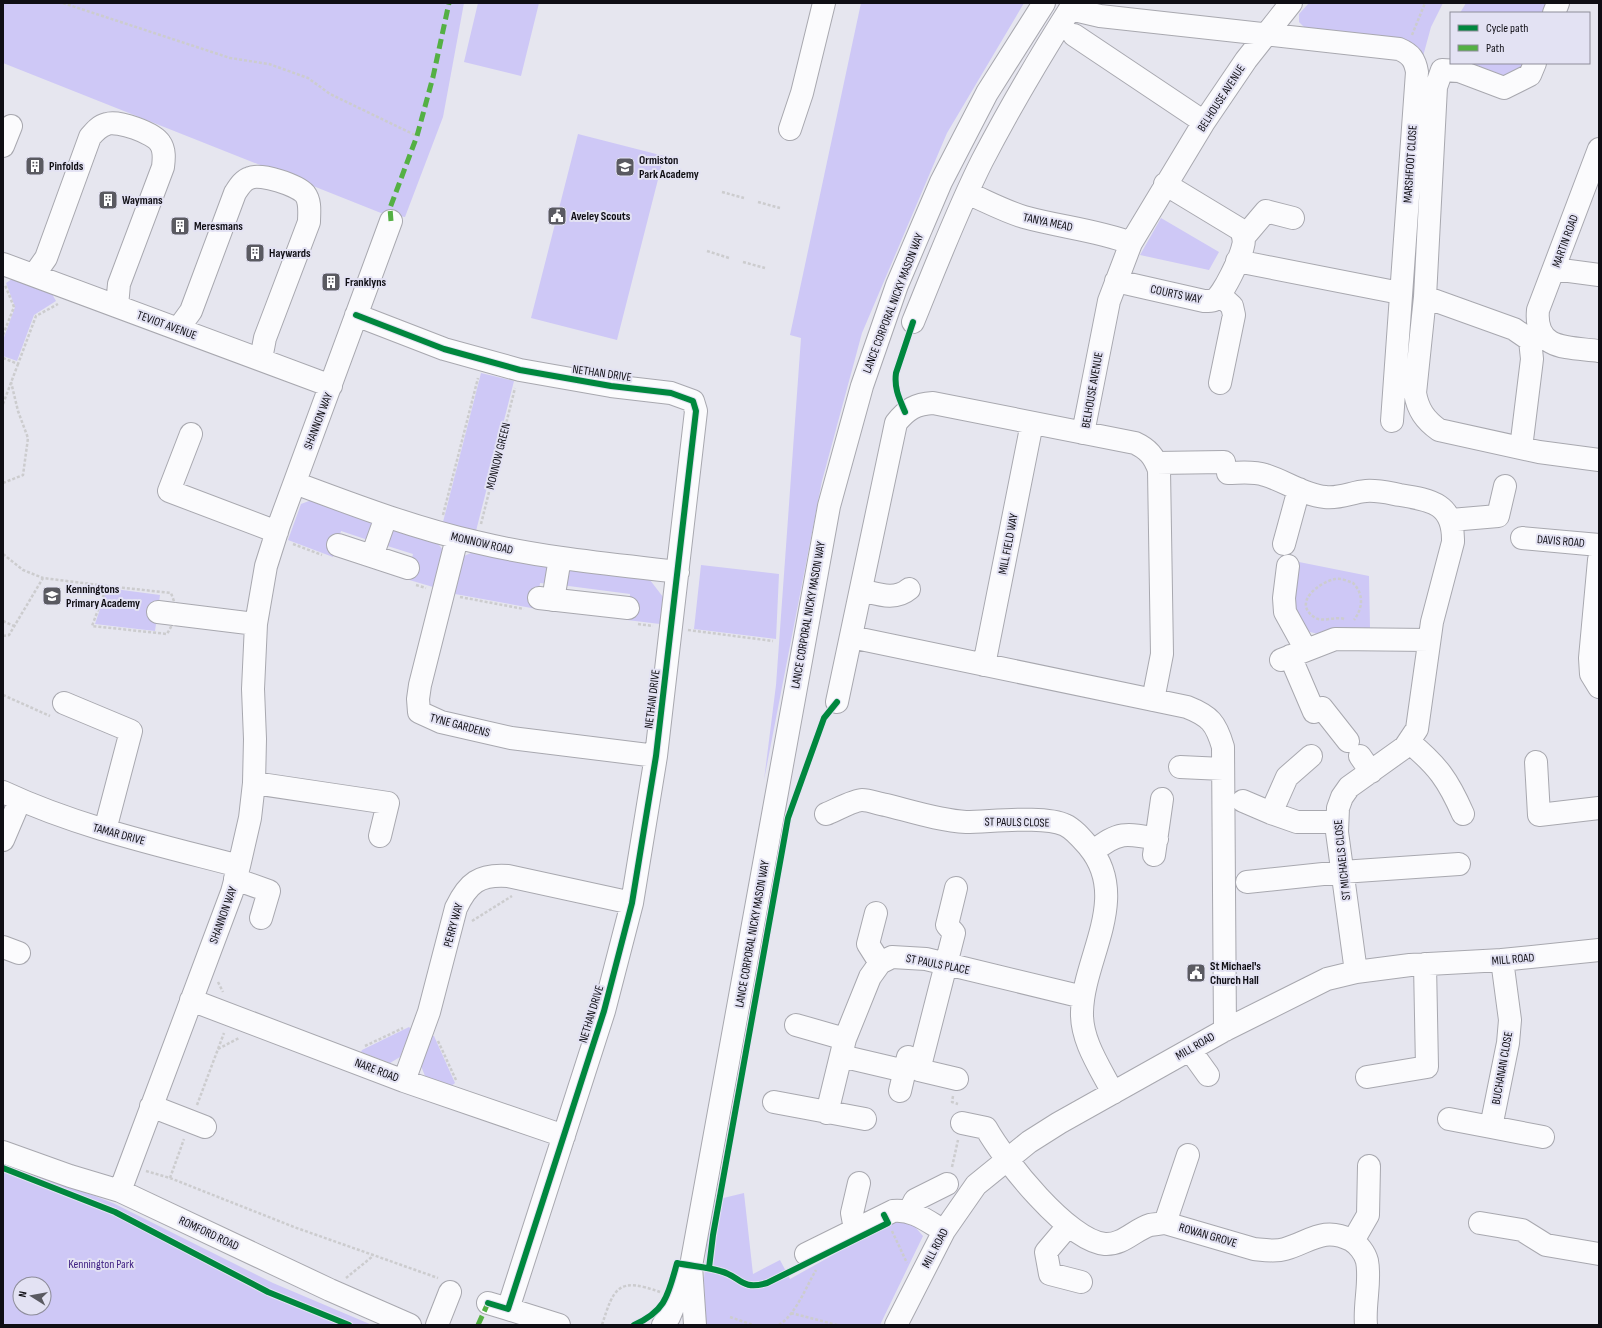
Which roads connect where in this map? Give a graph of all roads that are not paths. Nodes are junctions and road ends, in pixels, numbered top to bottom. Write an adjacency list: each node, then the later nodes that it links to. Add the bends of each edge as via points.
1 (824, 3): 10 (street, via 802,93)
2 (1044, 3): 147 (street, LANCE CORPORAL NICKY MASON WAY, via 987,93 941,182 897,285 862,386 826,522)
3 (1291, 3): 5 (street, BELHOUSE AVENUE)
4 (1073, 6): 5 (street, via 1100,16); 14 (street, via 1017,97)
5 (1266, 34): 8 (street, BELHOUSE AVENUE); 25 (street, MARSHFOOT CLOSE, via 1399,49 1406,52 1415,63 1417,72)
6 (1074, 35): 8 (street)
7 (1535, 64): 27 (street, via 1530,75 1504,88 1459,71 1442,70 1436,87)
8 (1204, 122): 13 (street, BELHOUSE AVENUE)
9 (11, 126): 11 (street)
10 (790, 129)
11 (3, 146)
12 (1599, 149): 21 (street, MARTIN ROAD)
13 (1165, 184): 17 (street, via 1236,226); 18 (street, BELHOUSE AVENUE)
14 (968, 192): 18 (street, TANYA MEAD, via 1013,213 1108,234); 30 (street)
15 (1293, 218): 17 (street, via 1266,211)
16 (391, 221): 29 (street, SHANNON WAY)
17 (1244, 237): 19 (street, COURTS WAY)
18 (1131, 243): 24 (street, BELHOUSE AVENUE)
19 (1237, 261): 25 (street); 26 (street, COURTS WAY)
20 (3, 264): 22 (street, TEVIOT AVENUE)
21 (1554, 269): 23 (street); 32 (street, MARTIN ROAD, via 1538,310)
22 (34, 275): 28 (street, TEVIOT AVENUE); 28 (street, via 46,258 90,137 96,129 107,123 119,123 153,135 161,144 163,167 119,284)
23 (1599, 275)
24 (1116, 281): 26 (street, COURTS WAY, via 1204,301 1213,300); 39 (street, BELHOUSE AVENUE, via 1109,301)
25 (1400, 293): 37 (street, MARSHFOOT CLOSE)
26 (1220, 295): 35 (street, via 1232,306 1234,315)
27 (1425, 297): 32 (street); 41 (street, via 1415,393 1418,408 1430,424 1439,430)
28 (117, 306): 31 (street, TEVIOT AVENUE)
29 (356, 315): 36 (street, SHANNON WAY); 60 (street, NETHAN DRIVE, via 482,361 611,386 671,393 693,401 696,411)
30 (913, 322)
31 (178, 329): 34 (street, TEVIOT AVENUE); 34 (street, via 191,311 235,193 241,184 261,175 298,188 306,195 310,208 309,222 265,338)
32 (1535, 336): 33 (street, via 1558,346); 41 (street, MARTIN ROAD)
33 (1599, 351)
34 (261, 359): 36 (street, TEVIOT AVENUE)
35 (1220, 383)
36 (331, 386): 44 (street, SHANNON WAY)
37 (1392, 421)
38 (1032, 423): 39 (street); 62 (street, via 933,402 918,404 905,412 896,423); 70 (street, MILL FIELD WAY)
39 (1083, 433): 43 (street, BELHOUSE AVENUE, via 1136,442 1146,448)
40 (191, 434): 49 (street, via 169,491)
41 (1521, 448): 42 (street)
42 (1599, 460)
43 (1156, 463): 46 (street, via 1226,468 1278,480); 72 (street, BELHOUSE AVENUE, via 1159,470 1162,654)
44 (294, 483): 47 (street, MONNOW ROAD); 49 (street, SHANNON WAY)
45 (1505, 486): 48 (street, via 1498,516)
46 (1299, 489): 48 (street, via 1314,495 1334,498 1368,490 1421,498 1443,508); 52 (street)
47 (386, 517): 50 (street, MONNOW ROAD); 55 (street)
48 (1451, 520): 68 (street, ST MICHAELS CLOSE, via 1453,542)
49 (277, 532): 66 (street, SHANNON WAY, via 266,566)
50 (457, 537): 56 (street, MONNOW ROAD); 76 (street, TYNE GARDENS, via 420,685 419,712 441,722 511,738)
51 (1522, 538): 54 (street, DAVIS ROAD)
52 (1284, 544)
53 (338, 545): 55 (street)
54 (1599, 545)
55 (372, 556): 59 (street)
56 (560, 558): 60 (street, MONNOW ROAD); 63 (street, via 546,599)
57 (1599, 560): 65 (street)
58 (1288, 566): 69 (street, via 1284,598)
59 (408, 568)
60 (678, 572): 76 (street, NETHAN DRIVE)
61 (909, 589): 62 (street, via 895,596)
62 (861, 590): 67 (street)
63 (628, 608)
64 (158, 612): 66 (street)
65 (1596, 623): 71 (street, via 1590,658 1591,674)
66 (256, 624): 82 (street, SHANNON WAY, via 253,689)
67 (851, 637): 70 (street); 73 (street)
68 (1429, 640): 69 (street, via 1353,630); 75 (street, ST MICHAELS CLOSE, via 1420,715 1417,729)
69 (1292, 656): 78 (street, via 1318,710)
70 (984, 665): 72 (street)
71 (1599, 687)
72 (1153, 700): 81 (street, via 1187,706 1204,714 1218,730 1223,747)
73 (837, 702)
74 (59, 710): 91 (street, via 131,731)
75 (1409, 742): 78 (street, ST MICHAELS CLOSE, via 1405,747); 89 (street, via 1431,760 1451,786)
76 (656, 756): 100 (street, NETHAN DRIVE)
77 (1311, 756): 87 (street, via 1287,777)
78 (1360, 756): 90 (street, ST MICHAELS CLOSE, via 1338,808)
79 (1536, 762): 86 (street, via 1539,816)
80 (1180, 767): 81 (street)
81 (1223, 769): 112 (street)
82 (254, 782): 92 (street, via 388,803); 97 (street, SHANNON WAY, via 250,818)
83 (12, 796): 91 (street, TAMAR DRIVE); 93 (street)
84 (1162, 799): 94 (street, via 1155,847 1129,834 1106,840)
85 (1243, 801): 87 (street)
86 (1599, 808)
87 (1272, 813): 90 (street, via 1297,822)
88 (826, 814): 94 (street, ST PAULS CLOSE, via 861,800 964,822 1040,820 1064,824)
89 (1463, 814)
90 (1336, 822): 96 (street, ST MICHAELS CLOSE)
91 (105, 830): 97 (street, TAMAR DRIVE)
92 (380, 836)
93 (3, 840)
94 (1093, 852): 109 (street, ST PAULS CLOSE, via 1103,869 1106,898 1105,912)
95 (1459, 864): 96 (street)
96 (1342, 872): 98 (street); 108 (street, ST MICHAELS CLOSE)
97 (237, 873): 102 (street, TAMAR DRIVE, via 269,891); 110 (street, SHANNON WAY)
98 (1246, 882)
99 (956, 888): 106 (street, via 947,925 954,932)
100 (632, 903): 119 (street, PERRY WAY, via 492,875 476,881 463,894 456,908 427,1016); 129 (street, NETHAN DRIVE, via 604,1011)
101 (876, 913): 105 (street, via 868,944)
102 (261, 918)
103 (1599, 950): 104 (street, MILL ROAD)
104 (1502, 960): 107 (street, MILL ROAD); 128 (street, BUCHANAN CLOSE, via 1510,1020)
105 (880, 963): 106 (street, ST PAULS PLACE, via 892,957 904,956); 113 (street, via 870,977)
106 (947, 964): 109 (street, ST PAULS PLACE); 118 (street, via 919,1070)
107 (1425, 964): 108 (street, MILL ROAD); 117 (street, via 1427,1067)
108 (1356, 972): 112 (street, MILL ROAD, via 1327,979)
109 (1083, 997): 120 (street, ST PAULS CLOSE, via 1085,1034)
110 (191, 1000): 119 (street, NARE ROAD); 122 (street, SHANNON WAY)
111 (796, 1026): 113 (street)
112 (1225, 1030): 114 (street, MILL ROAD)
113 (843, 1047): 115 (street); 123 (street)
114 (1190, 1050): 116 (street); 120 (street, MILL ROAD)
115 (905, 1071)
116 (1208, 1075)
117 (1367, 1076)
118 (957, 1079)
119 (404, 1081): 129 (street, NARE ROAD)
120 (1113, 1094): 133 (street, MILL ROAD, via 1059,1123)
121 (774, 1102): 123 (street)
122 (151, 1106): 127 (street); 137 (street, SHANNON WAY)
123 (827, 1113): 124 (street)
124 (865, 1119)
125 (1449, 1119): 128 (street)
126 (962, 1123): 133 (street, ROWAN GROVE, via 986,1128)
127 (198, 1124)
128 (1491, 1127): 130 (street)
129 (564, 1136): 152 (street, NETHAN DRIVE, via 498,1306)
130 (1543, 1137)
131 (3, 1152): 137 (street, ROMFORD ROAD)
132 (1188, 1155): 139 (street)
133 (1008, 1159): 141 (street, ROWAN GROVE, via 1035,1193); 143 (street, MILL ROAD, via 976,1185)
134 (1369, 1166): 144 (street, via 1368,1215)
135 (859, 1183): 142 (street, via 852,1213)
136 (947, 1184): 138 (street, via 915,1200)
137 (120, 1191): 150 (street, ROMFORD ROAD)
138 (909, 1212): 142 (street, via 893,1211 886,1219); 143 (street)
139 (1165, 1224): 141 (street, ROWAN GROVE, via 1150,1225 1116,1242 1106,1244 1083,1236); 144 (street, ROWAN GROVE, via 1269,1251 1284,1249 1329,1234 1340,1235)
140 (1480, 1224): 145 (street, via 1522,1230 1546,1245)
141 (1068, 1226): 148 (street, via 1046,1252 1050,1274)
142 (855, 1229): 146 (street)
143 (944, 1231): 155 (street, MILL ROAD)
144 (1353, 1241): 156 (street, via 1362,1250 1366,1261)
145 (1599, 1254)
146 (813, 1259)
147 (691, 1266): 153 (street, LANCE CORPORAL NICKY MASON WAY); 154 (street, LANCE CORPORAL NICKY MASON WAY)
148 (1081, 1282)
149 (450, 1292): 151 (street)
150 (410, 1325)
151 (438, 1325)
152 (559, 1325)
153 (663, 1325)
154 (695, 1325)
155 (896, 1325)
156 (1366, 1325)

